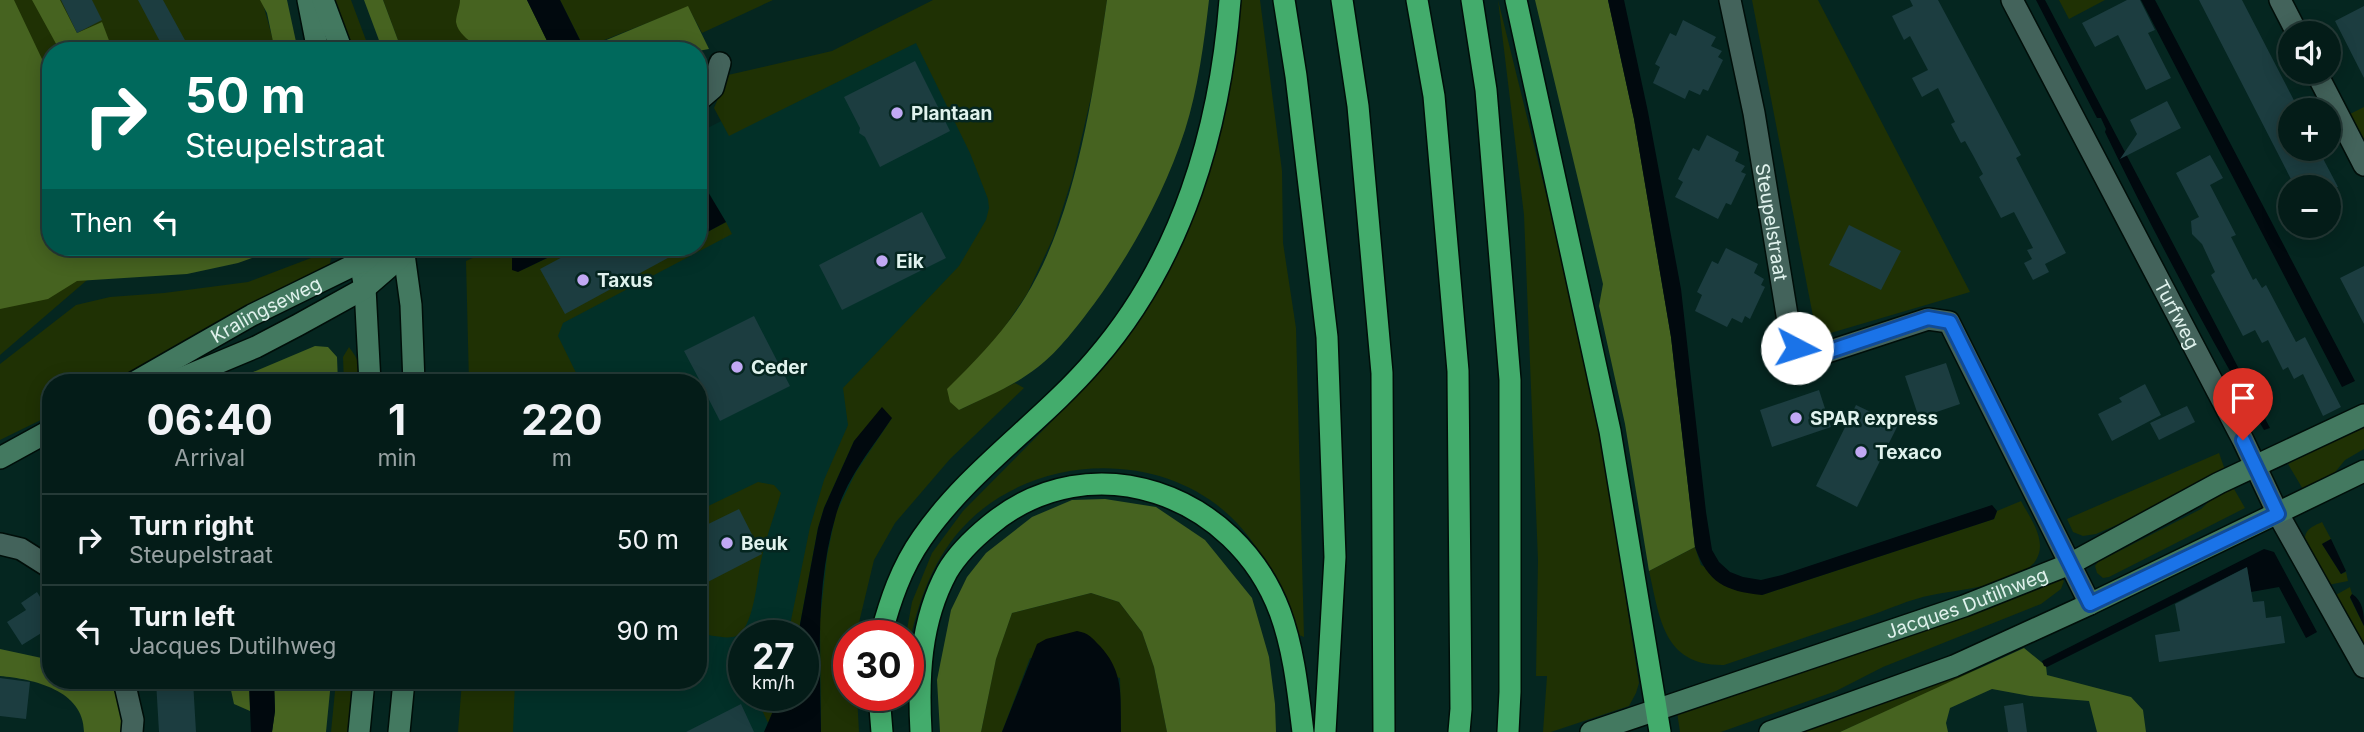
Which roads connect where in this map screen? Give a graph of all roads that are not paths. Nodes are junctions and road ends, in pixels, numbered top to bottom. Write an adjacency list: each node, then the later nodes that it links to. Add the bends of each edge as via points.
1 (309, 0): 13 (main road)
2 (323, 0): 14 (main road)
3 (1230, 0): 38 (highway, via 1211,128 1181,220 1154,276 1122,328 1094,361 952,500 922,538 895,588)
4 (1284, 0): 51 (highway, via 1327,337 1335,557)
5 (1342, 0): 52 (highway, via 1358,106 1382,373)
6 (1417, 0): 53 (highway, via 1434,96 1458,371)
7 (1472, 0): 54 (highway, via 1486,90 1510,380)
8 (1516, 0): 43 (highway, via 1610,430)
9 (1730, 0): 36 (street, Steupelstraat, via 1754,113 1788,321 1797,348 1818,355 1928,318 1950,322)
10 (2012, 0): 31 (street, Turfweg)
11 (2280, 0): 12 (street)
12 (2291, 21)
13 (316, 42)
14 (339, 42)
15 (720, 63): 17 (street)
16 (2322, 84): 18 (street)
17 (707, 93)
18 (2364, 165)
19 (356, 256): 24 (main road, Kralingseweg)
20 (359, 256): 23 (main road)
21 (401, 256): 23 (main road, Kralingseweg)
22 (409, 256): 27 (main road)
23 (365, 288): 25 (main road, Kralingseweg, via 256,347); 26 (main road)
24 (149, 374)
25 (192, 374)
26 (370, 374)
27 (414, 374)
28 (2364, 415): 31 (main road, Jacques Dutilhweg)
29 (42, 436): 30 (main road)
30 (0, 458)
31 (2256, 465): 33 (street, Turfweg); 36 (main road, Jacques Dutilhweg)
32 (2364, 471): 33 (main road)
33 (2278, 514): 37 (main road); 39 (street, Turfweg)
34 (0, 544): 35 (street, via 21,549)
35 (42, 562)
36 (2070, 564): 37 (street, Steupelstraat); 43 (main road, Jacques Dutilhweg, via 1964,606)
37 (2090, 604): 57 (main road, via 1954,666)
38 (885, 620)
39 (2364, 667)
40 (126, 689): 45 (street)
41 (363, 689): 46 (main road)
42 (403, 689): 47 (main road)
43 (1657, 709): 55 (main road, Jacques Dutilhweg); 56 (highway)
44 (880, 711): 48 (highway)
45 (132, 732)
46 (359, 732)
47 (399, 732)
48 (882, 732)
49 (921, 732): 50 (highway, via 923,648 948,570 964,549 1006,512 1054,489 1086,483 1155,492 1205,516 1229,536 1251,562 1280,611)
50 (1303, 732)
51 (1325, 732)
52 (1384, 732)
53 (1459, 732)
54 (1508, 732)
55 (1591, 732)
56 (1660, 732)
57 (1770, 732)

